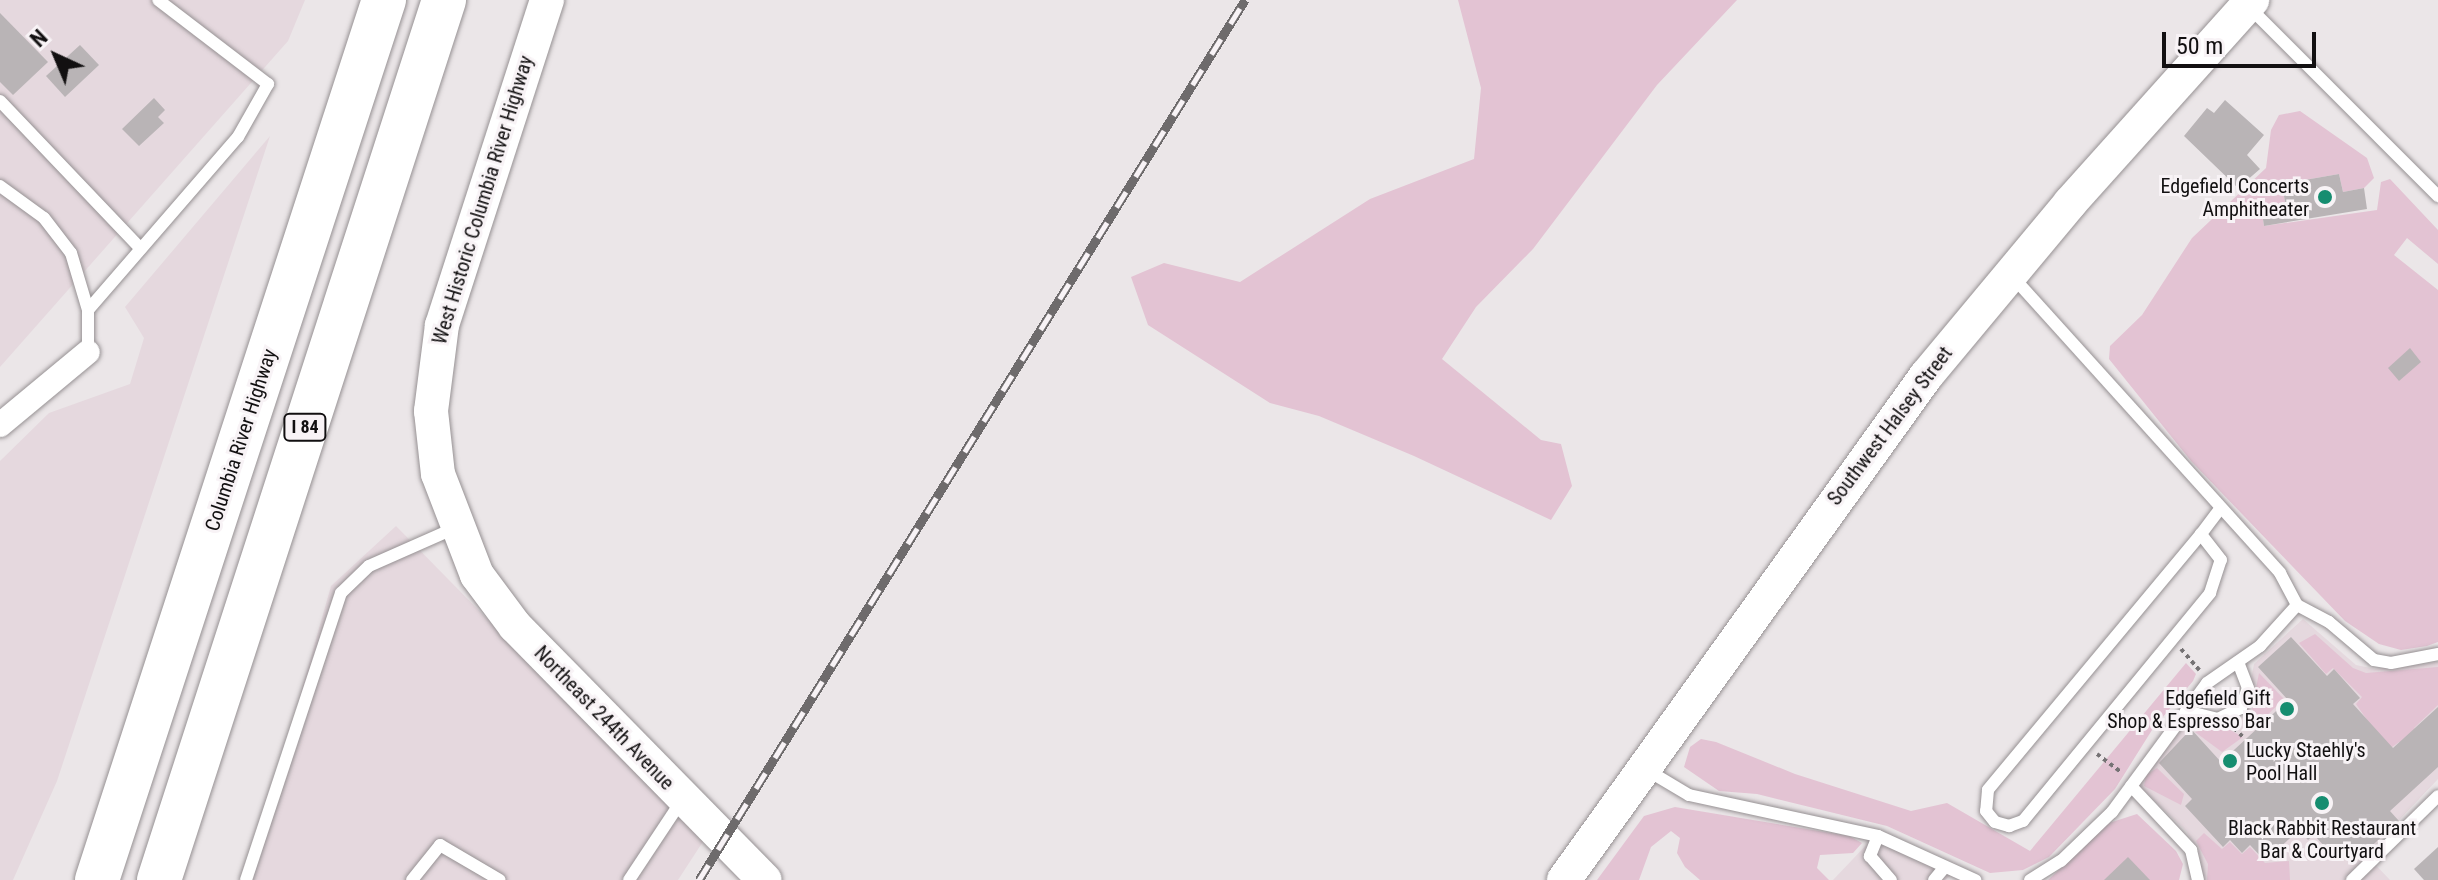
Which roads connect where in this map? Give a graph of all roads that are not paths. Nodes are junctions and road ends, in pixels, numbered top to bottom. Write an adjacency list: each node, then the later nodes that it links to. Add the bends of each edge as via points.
1 (158, 0): 9 (lane, via 268,84 238,137)
2 (384, 0): 25 (highway, Columbia River Highway)
3 (444, 0): 28 (highway, I 84)
4 (547, 0): 16 (street, West Historic Columbia River Highway, via 436,350 433,441)
5 (2250, 2): 8 (lane); 10 (street, Southwest Halsey Street)
6 (0, 101): 9 (lane)
7 (0, 186): 11 (lane, via 44,218 71,253)
8 (2438, 196)
9 (141, 249): 11 (lane)
10 (2010, 274): 14 (lane); 21 (street, Southwest Halsey Street, via 1823,513)
11 (88, 310): 12 (lane)
12 (88, 352): 13 (street)
13 (0, 425)
14 (2220, 509): 15 (lane); 17 (lane, via 2280,573)
15 (2201, 534): 15 (lane, via 1988,790 1990,818 2009,826 2023,821 2218,580 2221,560)
16 (458, 535): 24 (street, Northeast 244th Avenue, via 515,626); 31 (lane, via 369,566 341,593)
17 (2297, 605): 18 (lane, via 2329,622 2374,660 2391,663); 19 (lane)
18 (2438, 654)
19 (2238, 662): 20 (lane, via 2207,683); 20 (lane, via 2248,688 2241,708 2218,719)
20 (2186, 711): 22 (lane)
21 (1643, 768): 26 (lane, via 1689,795); 36 (street, Southwest Halsey Street)
22 (2127, 781): 40 (lane, via 2079,845); 41 (lane, via 2191,850)
23 (2438, 796): 42 (lane)
24 (682, 800): 34 (lane); 35 (street, Northeast 244th Avenue)
25 (119, 813): 29 (highway); 30 (highway, Columbia River Highway)
26 (1878, 836): 27 (lane); 37 (lane, via 1870,856)
27 (1945, 867): 38 (lane); 39 (lane)
28 (163, 871)
29 (84, 880)
30 (97, 880)
31 (246, 880)
32 (412, 880): 33 (lane, via 440,845)
33 (500, 880)
34 (629, 880)
35 (765, 880)
36 (1564, 880)
37 (1891, 880)
38 (1934, 880)
39 (1975, 880)
40 (2030, 880)
41 (2198, 880)
42 (2352, 880)

